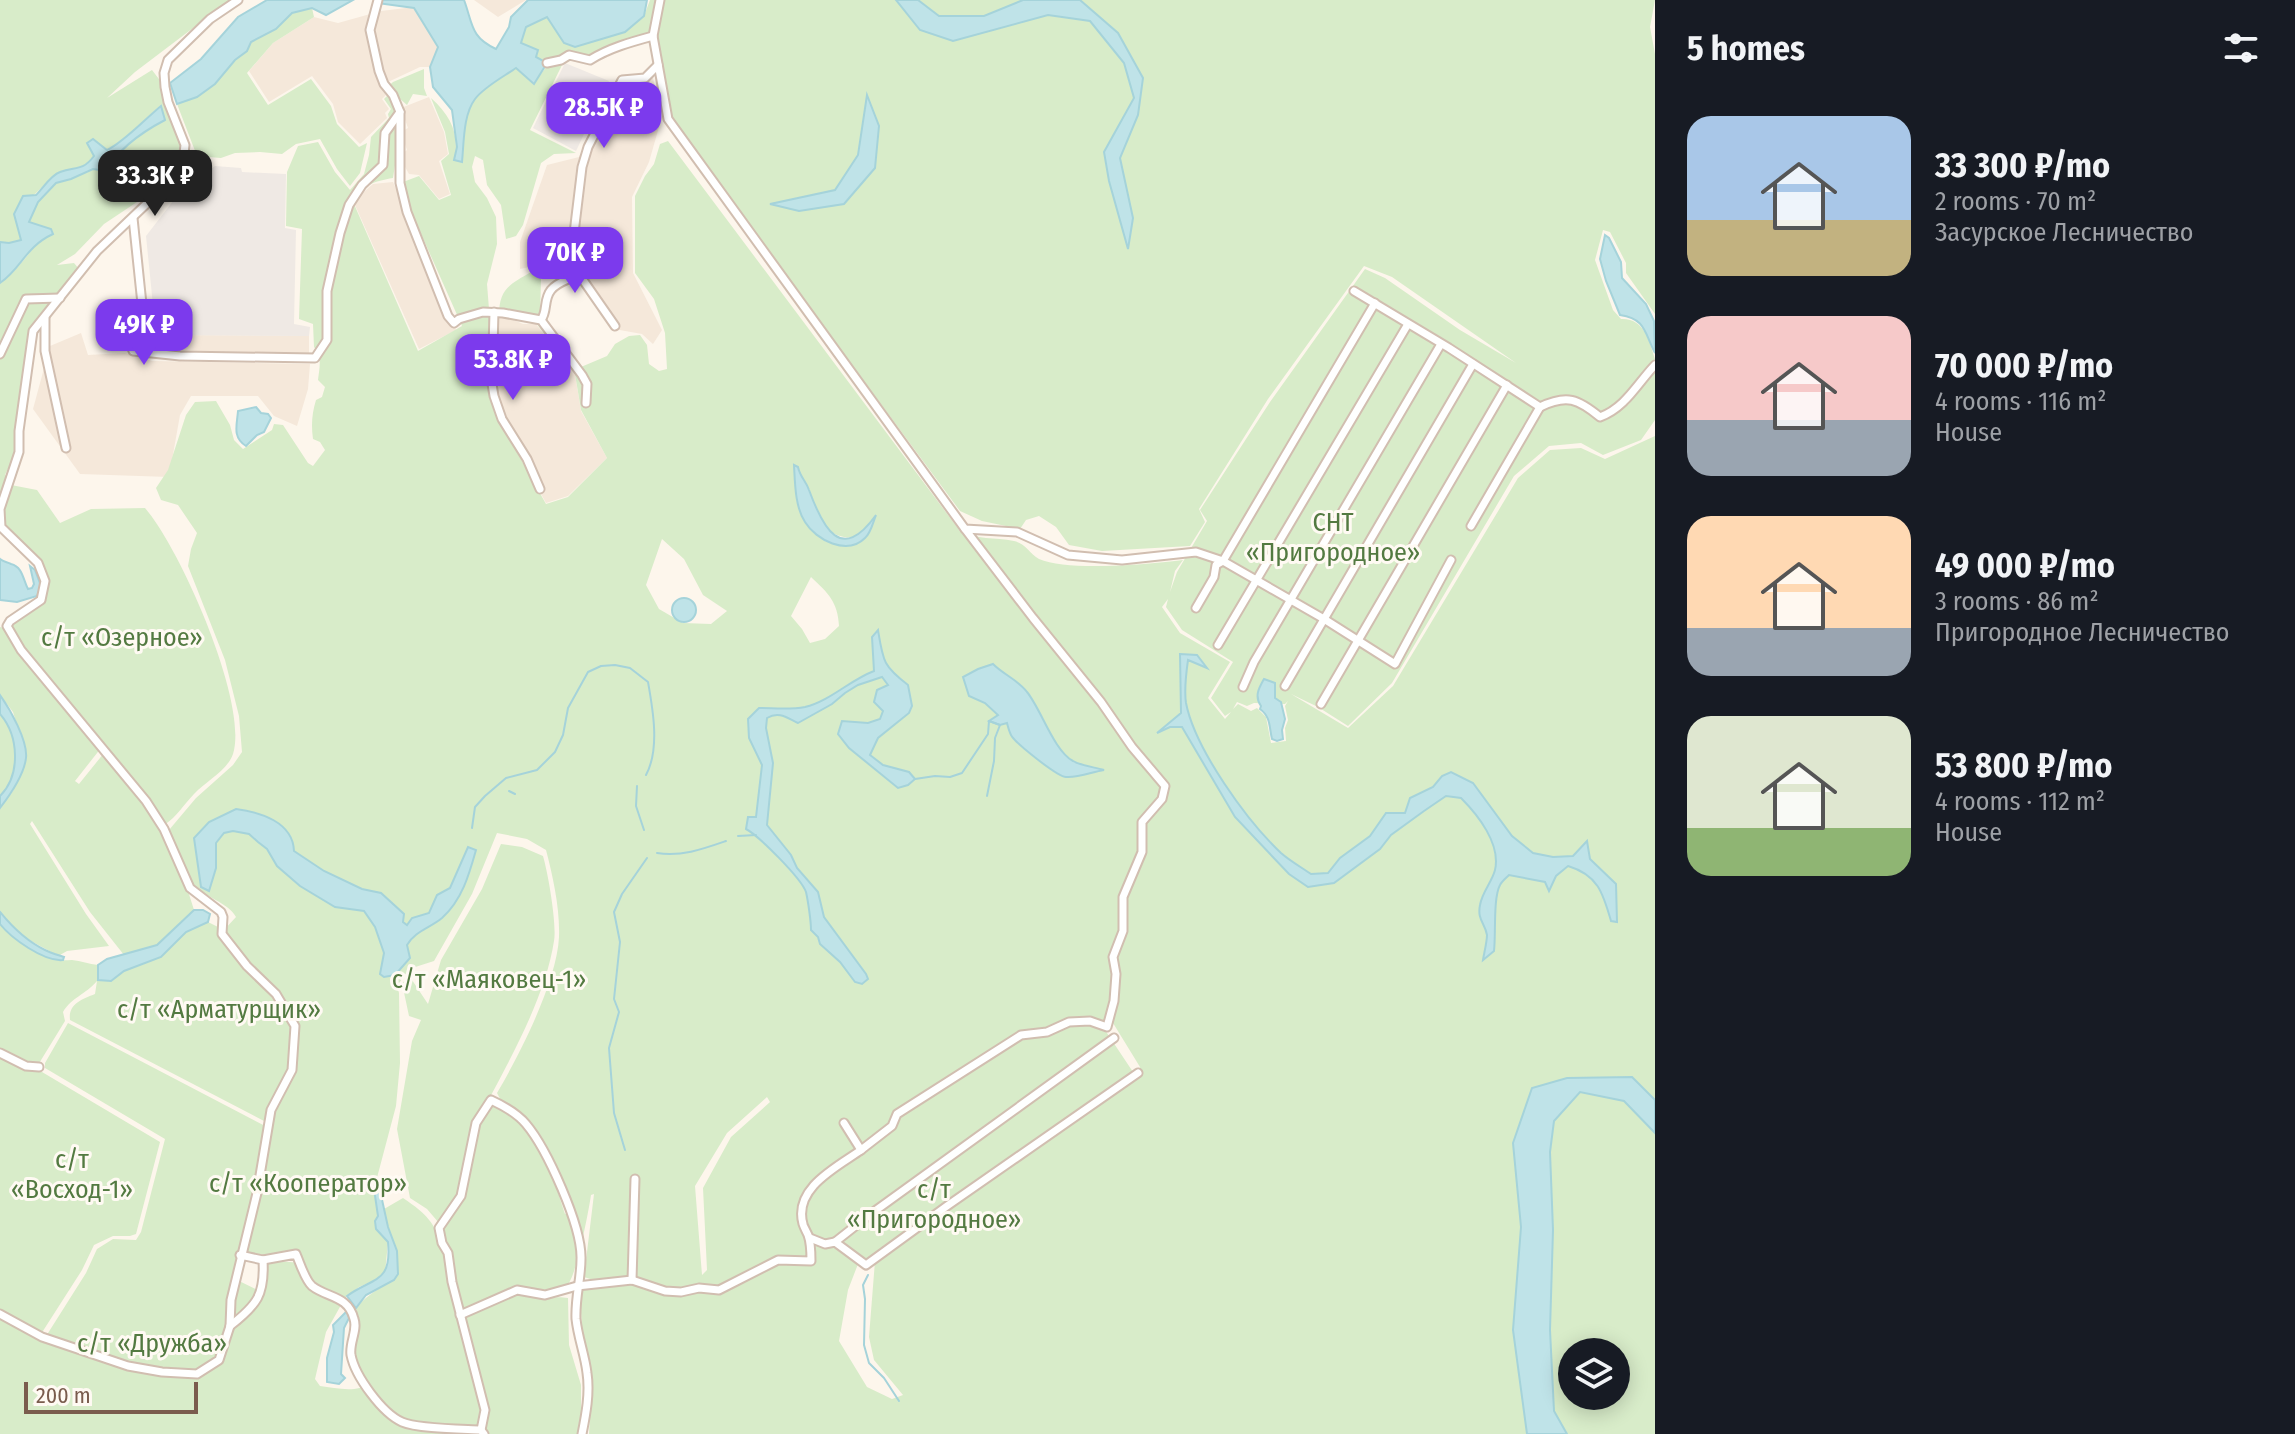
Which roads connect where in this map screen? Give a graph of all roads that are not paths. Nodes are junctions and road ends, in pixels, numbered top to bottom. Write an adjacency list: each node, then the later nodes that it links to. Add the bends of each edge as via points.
1 (238, 0): 8 (street, via 168,60 165,87 185,145 182,170)
2 (378, 0): 7 (street, via 370,30 379,71)
3 (660, 0): 4 (street)
4 (653, 36): 5 (street, via 590,60 569,55); 6 (street)
5 (547, 63)
6 (658, 65): 9 (street, via 645,78 622,80 588,147 571,252); 28 (street, via 668,119)
7 (400, 112): 8 (street, via 385,133 383,165 349,205 327,291 327,340 315,358 133,351 127,334 142,304); 13 (street, via 402,196 448,316 454,323)
8 (133, 218): 11 (street, via 97,251)
9 (579, 273): 15 (street, via 552,288); 17 (street)
10 (1354, 291): 12 (street)
11 (60, 298): 14 (street); 19 (street, via 26,299)
12 (1375, 303): 16 (street); 30 (street)
13 (494, 312): 15 (street); 26 (street, via 494,396)
14 (45, 318): 25 (street, via 45,351); 49 (street, via 33,331 19,452 0,509 1,527 38,563 45,581 41,600 7,626 146,801 190,888 221,912 222,934 276,994 295,1026 292,1070 271,1110)
15 (541, 320): 23 (street, via 587,384)
16 (1408, 324): 18 (street); 31 (street)
17 (615, 326)
18 (1441, 344): 20 (street); 32 (street)
19 (0, 354)
20 (1473, 364): 22 (street); 34 (street)
21 (1655, 365): 24 (street, via 1608,415 1600,417 1581,401 1556,399)
22 (1507, 385): 24 (street); 35 (street)
23 (586, 403)
24 (1540, 407): 27 (street)
25 (66, 448)
26 (540, 489)
27 (1471, 526)
28 (965, 529): 30 (street, via 1017,532 1068,555 1122,560 1196,552); 45 (street, via 1165,786 1162,799 1142,822 1142,852 1123,897 1123,931 1113,957 1114,1001 1107,1027 1069,1022 1021,1035 897,1114 892,1126)
29 (1451, 560): 35 (street, via 1395,664)
30 (1223, 561): 31 (street); 33 (street, via 1216,565)
31 (1257, 581): 32 (street); 36 (street)
32 (1290, 600): 34 (street); 38 (street)
33 (1196, 608)
34 (1324, 619): 35 (street); 37 (street)
35 (1357, 640): 39 (street)
36 (1218, 645)
37 (1285, 686)
38 (1243, 687)
39 (1321, 704)
40 (1114, 1038): 48 (street)
41 (0, 1053): 42 (street)
42 (39, 1067)
43 (1138, 1073): 48 (street, via 866,1265)
44 (844, 1123): 45 (street)
45 (861, 1150): 47 (street, via 805,1195 803,1224)
46 (635, 1179): 51 (street)
47 (810, 1238): 48 (street); 51 (street, via 811,1261 778,1260 719,1290 665,1291)
48 (835, 1242)
49 (240, 1255): 50 (street); 55 (street)
50 (263, 1260): 55 (street, via 258,1298); 56 (street, via 296,1254 311,1286 346,1303 355,1320 350,1352 355,1367 381,1406 402,1422)
51 (632, 1280): 52 (street)
52 (577, 1286): 54 (street, via 545,1295 517,1290); 54 (street, via 582,1257 576,1227 551,1164 526,1123 491,1100 476,1123 461,1196 439,1228); 57 (street, via 588,1396)
53 (0, 1314): 55 (street, via 42,1337 128,1366 197,1374 219,1360)
54 (460, 1315): 56 (street, via 485,1410)
55 (230, 1326)
56 (483, 1432)
57 (582, 1434)

